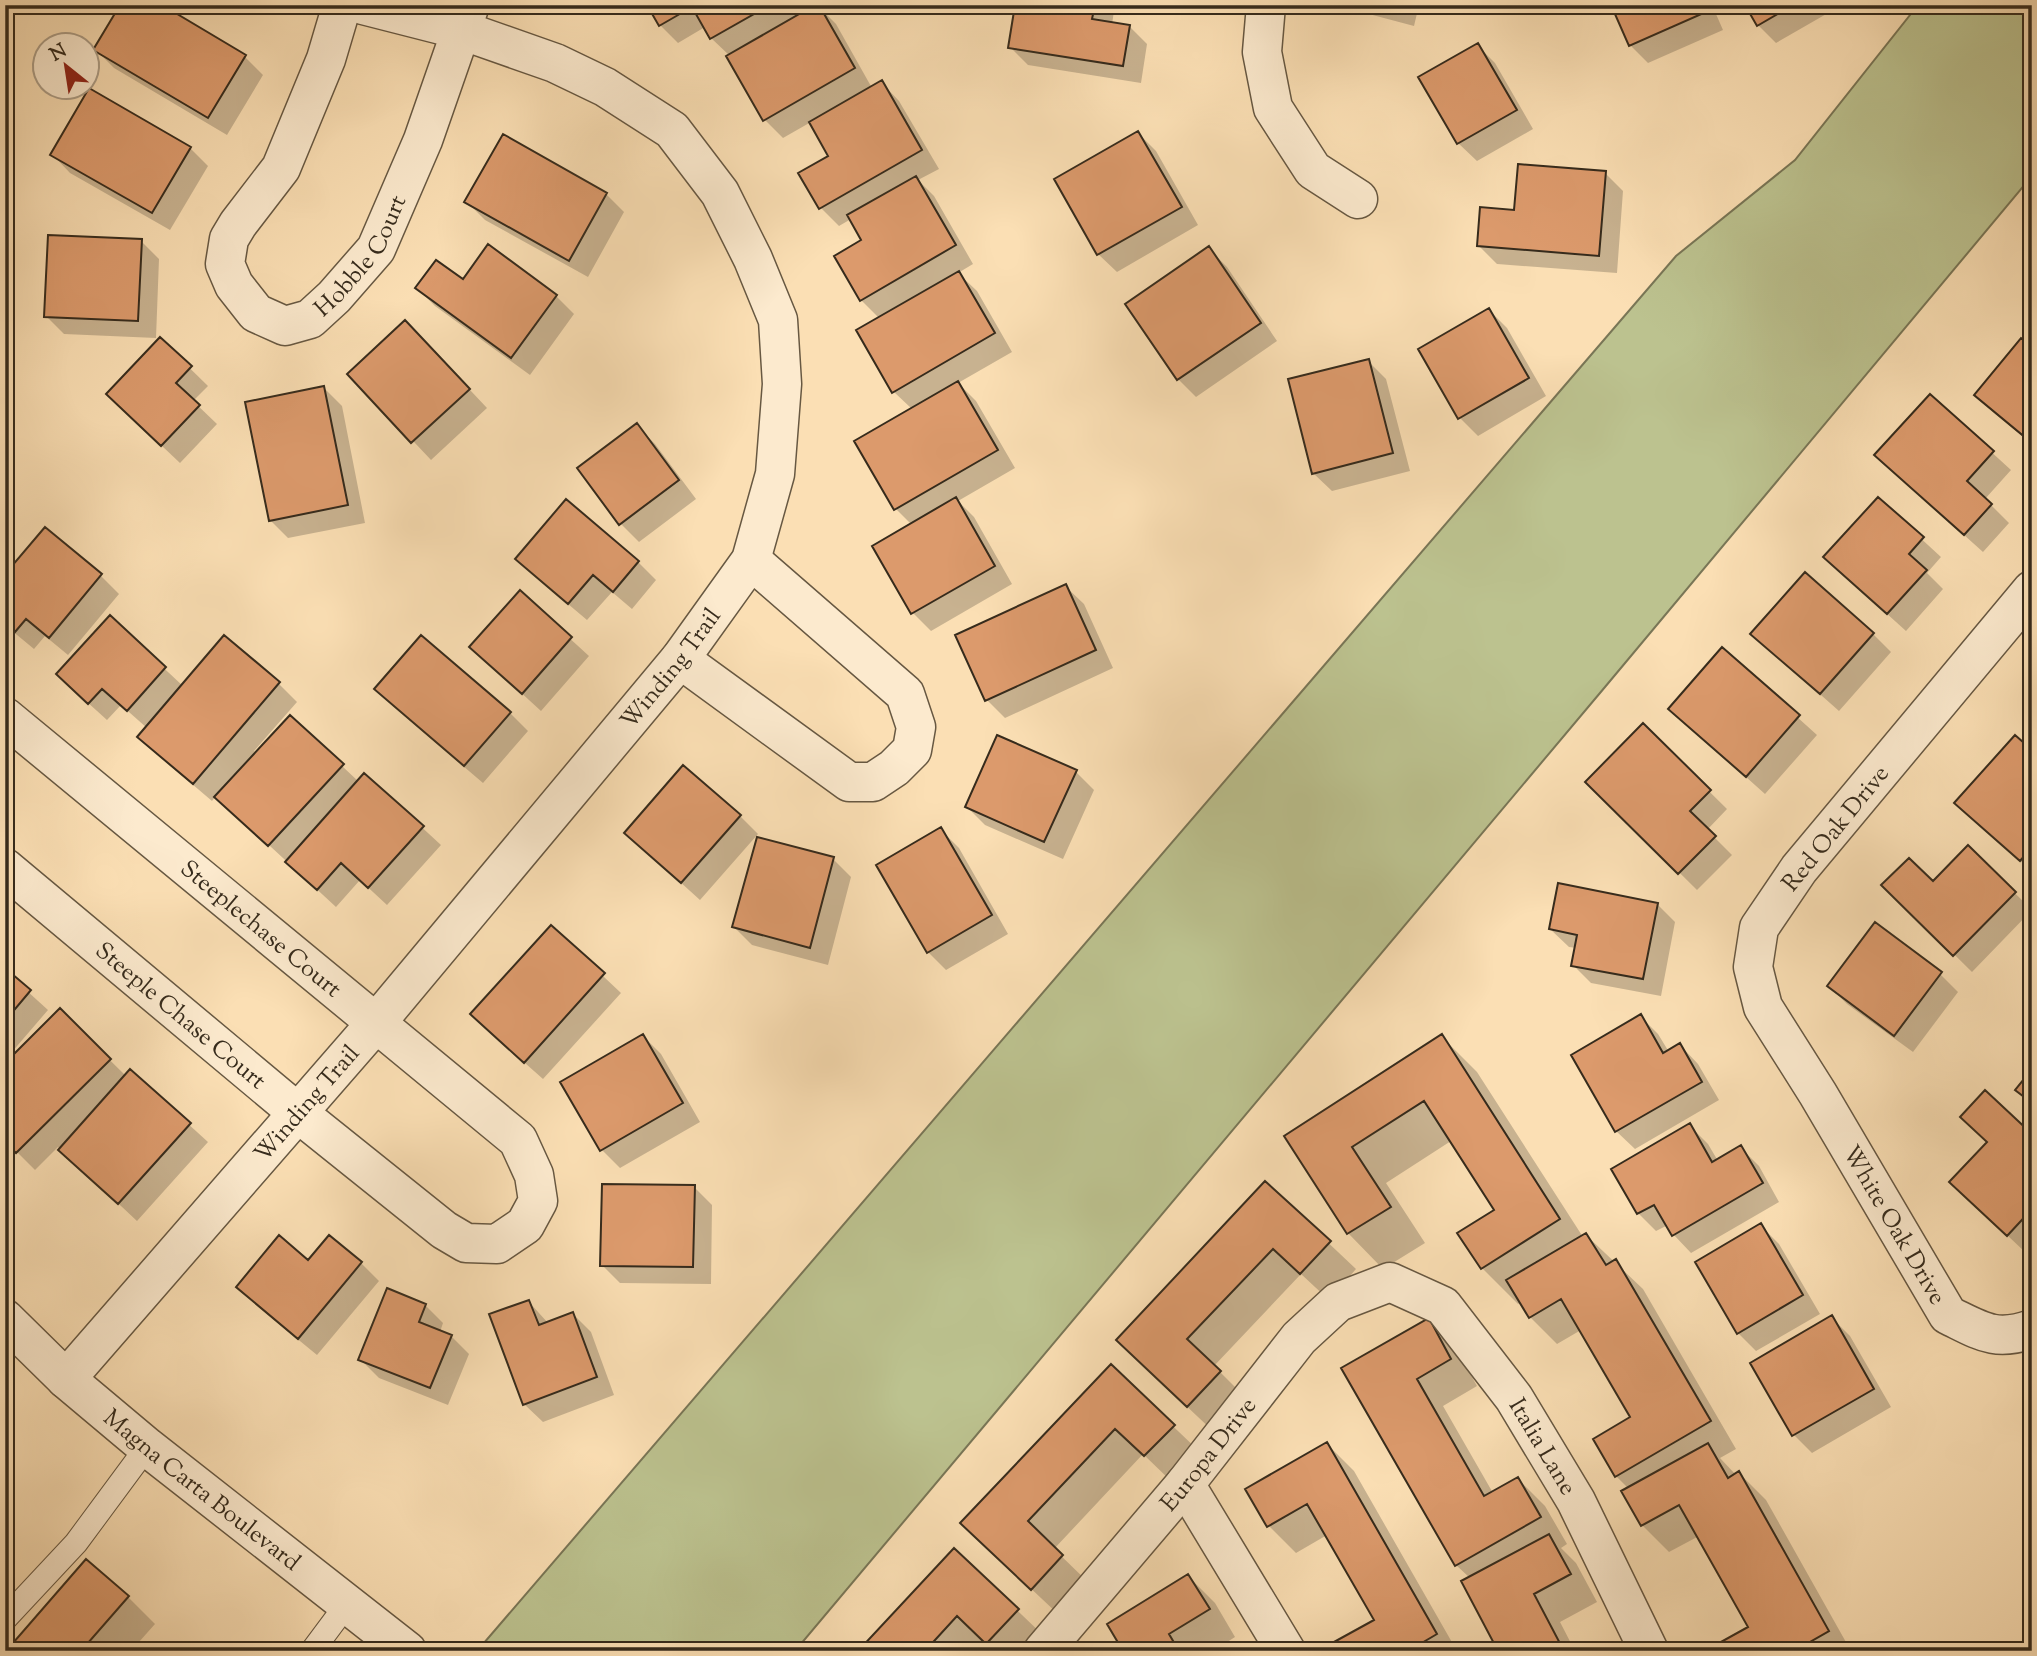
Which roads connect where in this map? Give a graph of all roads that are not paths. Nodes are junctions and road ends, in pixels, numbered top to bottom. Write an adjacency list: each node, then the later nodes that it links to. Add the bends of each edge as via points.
1 (342, 5): 4 (street, Hobble Court, via 326,59 281,168 229,239 225,264 234,285 256,313 285,326 310,319 376,249 423,140)
2 (363, 5): 4 (street, Winding Trail)
3 (1266, 5): 5 (street, via 1262,52 1273,108 1312,170)
4 (466, 18): 6 (street, Winding Trail, via 605,87 672,130 720,193 778,320 782,384 775,474)
5 (1358, 199)
6 (751, 560): 8 (street, Winding Trail); 8 (street, via 905,694 916,727 912,750 873,782 849,782)
7 (2032, 590): 12 (street, Red Oak Drive, via 1799,869 1759,928 1753,967 1763,1007)
8 (680, 659): 11 (street, Winding Trail)
9 (5, 717): 11 (street, Steeplechase Court)
10 (5, 868): 13 (street, Steeple Chase Court)
11 (376, 1023): 13 (street, Winding Trail); 14 (street, Steeplechase Court)
12 (1818, 1094): 17 (street, White Oak Drive, via 1948,1315 1984,1333 2011,1336)
13 (298, 1113): 14 (street, Steeple Chase Court, via 466,1243 497,1244 525,1225 538,1201 534,1175); 18 (street, Winding Trail)
14 (518, 1140)
15 (1390, 1282): 20 (street, Europa Drive, via 1338,1301 1299,1338); 27 (street, Italia Lane, via 1443,1306 1514,1398 1576,1501)
16 (5, 1319): 18 (street, Magna Carta Boulevard)
17 (2032, 1329)
18 (66, 1379): 19 (street, Magna Carta Boulevard)
19 (147, 1447): 21 (street, Magna Carta Boulevard); 22 (lane, via 76,1543)
20 (1185, 1483): 25 (street, Europa Drive); 26 (street)
21 (347, 1604): 23 (lane); 24 (street, Magna Carta Boulevard)
22 (5, 1619)
23 (312, 1651)
24 (407, 1651)
25 (1044, 1651)
26 (1286, 1651)
27 (1649, 1651)

